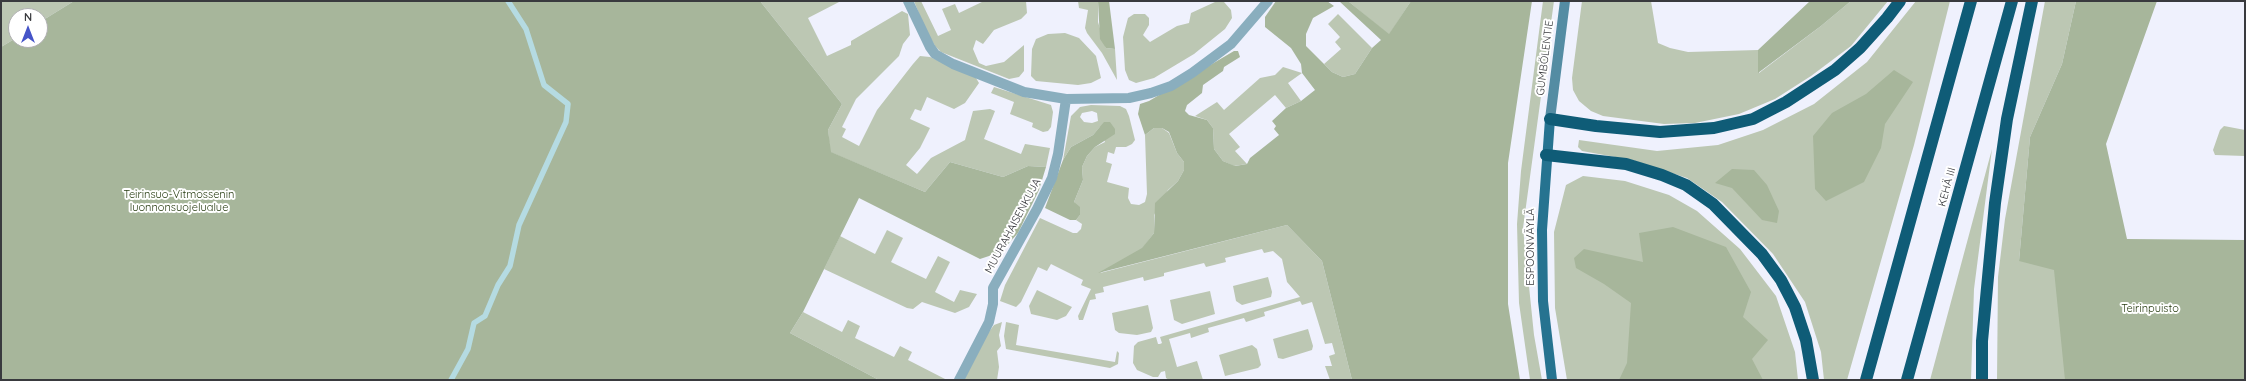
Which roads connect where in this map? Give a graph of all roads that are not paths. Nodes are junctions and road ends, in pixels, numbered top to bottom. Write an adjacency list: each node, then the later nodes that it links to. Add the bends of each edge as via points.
1 (908, 1): 8 (street, via 935,54 953,64 1024,92)
2 (1268, 1): 8 (street, via 1231,44 1192,74 1171,86 1129,98)
3 (1565, 1): 9 (main road, GUMBÖLENTIE)
4 (1900, 1): 9 (highway, via 1860,48 1835,70 1786,102 1753,119 1714,128 1660,132)
5 (1971, 1): 14 (highway)
6 (2012, 1): 15 (highway, KEHÄ III)
7 (2032, 1): 16 (highway, via 2007,119 1995,203 1982,341)
8 (1066, 99): 12 (street, MUURAHAISENKUJA, via 1052,178 993,288 989,322)
9 (1550, 119): 10 (main road, ESPOONVÄYLÄ)
10 (1546, 155): 11 (main road, ESPOONVÄYLÄ, via 1542,230 1543,301); 13 (highway, via 1634,166 1686,185 1713,204 1762,254 1781,280 1795,307 1806,340)
11 (1552, 378)
12 (959, 380)
13 (1813, 380)
14 (1866, 380)
15 (1907, 380)
16 (1982, 380)

